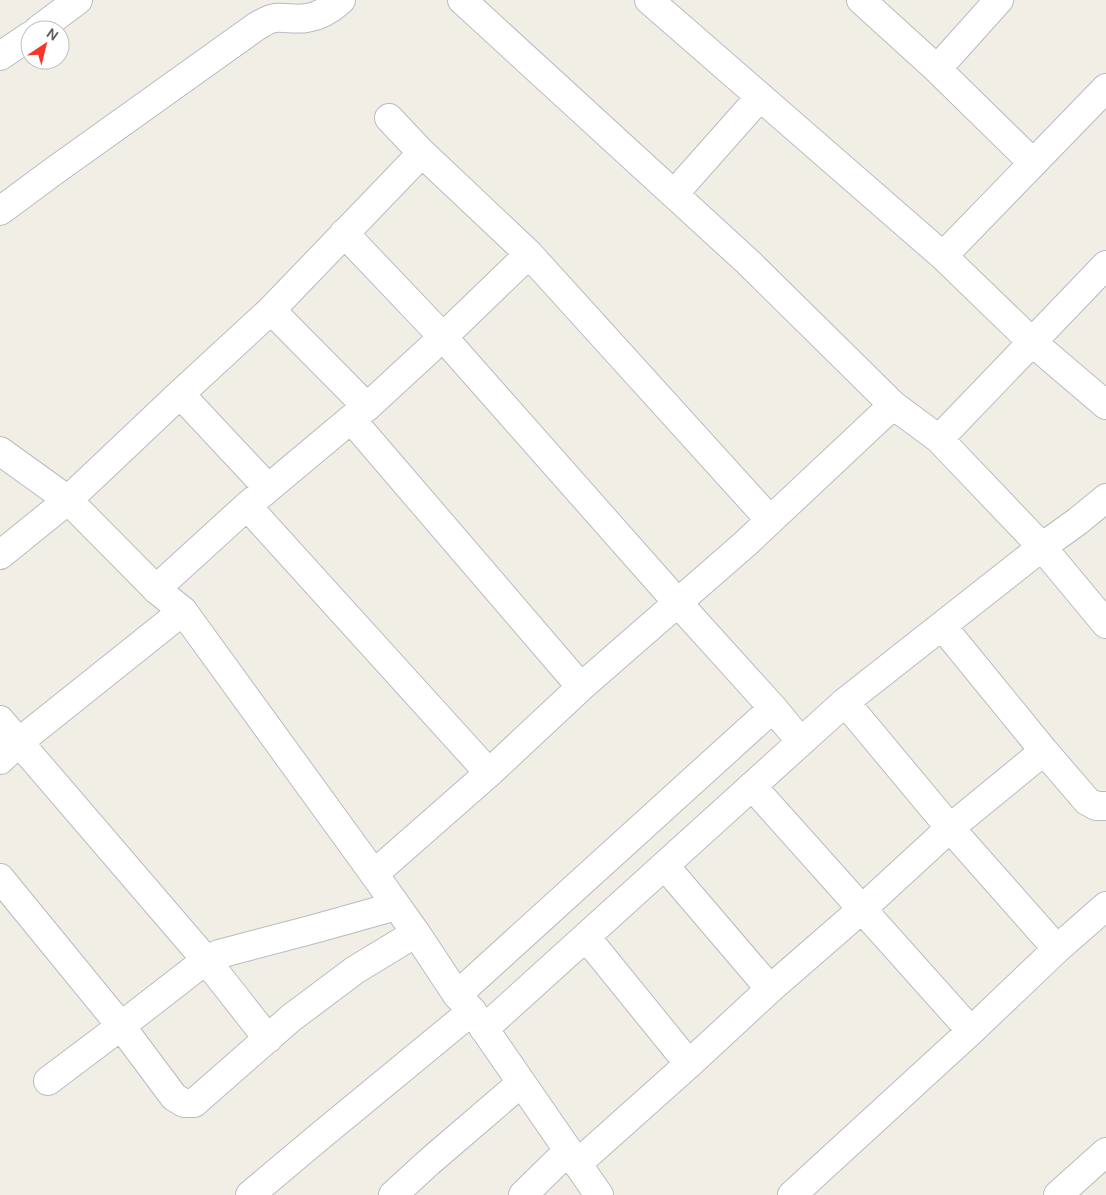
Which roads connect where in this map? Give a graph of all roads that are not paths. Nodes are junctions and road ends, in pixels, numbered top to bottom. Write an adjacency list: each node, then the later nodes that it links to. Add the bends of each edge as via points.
1 (78, 0): 7 (street)
2 (341, 0): 17 (street, via 318,15 305,19 276,18 257,26)
3 (462, 0): 16 (street)
4 (649, 0): 12 (street)
5 (861, 0): 10 (street)
6 (998, 0): 10 (street)
7 (51, 20)
8 (20, 43): 9 (street)
9 (0, 56)
10 (937, 69): 15 (street)
11 (1106, 88): 15 (street)
12 (760, 97): 16 (street); 20 (street)
13 (389, 118): 14 (street)
14 (422, 152): 18 (street); 19 (street)
15 (1033, 163): 20 (street)
16 (674, 194): 27 (street)
17 (0, 211)
18 (344, 233): 22 (street); 23 (street)
19 (529, 254): 23 (street); 35 (street)
20 (943, 256): 24 (street)
21 (1106, 264): 24 (street)
22 (271, 310): 25 (street); 28 (street)
23 (443, 337): 28 (street); 39 (street)
24 (1032, 342): 26 (street); 29 (street)
25 (180, 394): 31 (street); 33 (street)
26 (1106, 404)
27 (893, 405): 29 (street); 35 (street)
28 (359, 413): 31 (street); 43 (street)
29 (939, 439): 36 (street)
30 (0, 451): 33 (street)
31 (268, 488): 34 (street)
32 (1106, 498): 36 (street)
33 (68, 500): 37 (street); 38 (street)
34 (247, 506): 38 (street); 50 (street)
35 (770, 520): 39 (street)
36 (1042, 547): 41 (street); 42 (street)
37 (0, 555)
38 (156, 589): 40 (street)
39 (678, 604): 43 (street); 45 (street)
40 (183, 611): 48 (street); 55 (street)
41 (1106, 624)
42 (942, 626): 44 (street); 49 (street)
43 (581, 687): 50 (street)
44 (845, 702): 47 (street); 53 (street)
45 (773, 708): 47 (street); 65 (street)
46 (0, 720): 48 (street)
47 (801, 742): 51 (street)
48 (9, 751): 63 (street)
49 (1044, 751): 52 (street, via 1087,801 1096,806); 53 (street)
50 (489, 773): 55 (street)
51 (752, 786): 54 (street); 59 (street)
52 (1106, 806)
53 (950, 828): 59 (street); 62 (street)
54 (665, 866): 61 (street); 64 (street)
55 (374, 874): 57 (street)
56 (0, 878): 66 (street)
57 (396, 906): 60 (street); 63 (street)
58 (1106, 906): 62 (street)
59 (862, 909): 64 (street); 67 (street)
60 (416, 933): 65 (street); 68 (street, via 356,970)
61 (586, 937): 65 (street); 69 (street)
62 (1057, 949): 67 (street)
63 (206, 960): 66 (street); 68 (street)
64 (770, 989): 69 (street)
65 (471, 1012): 71 (street); 74 (street)
66 (121, 1026): 68 (street, via 174,1097 184,1103 194,1103); 70 (street)
67 (971, 1032): 78 (street)
68 (268, 1039)
69 (689, 1064): 73 (street)
70 (48, 1081)
71 (522, 1083): 73 (street); 75 (street)
72 (1106, 1152): 79 (street)
73 (572, 1158): 76 (street); 77 (street)
74 (250, 1195)
75 (393, 1195)
76 (523, 1195)
77 (599, 1195)
78 (792, 1195)
79 (1058, 1195)

